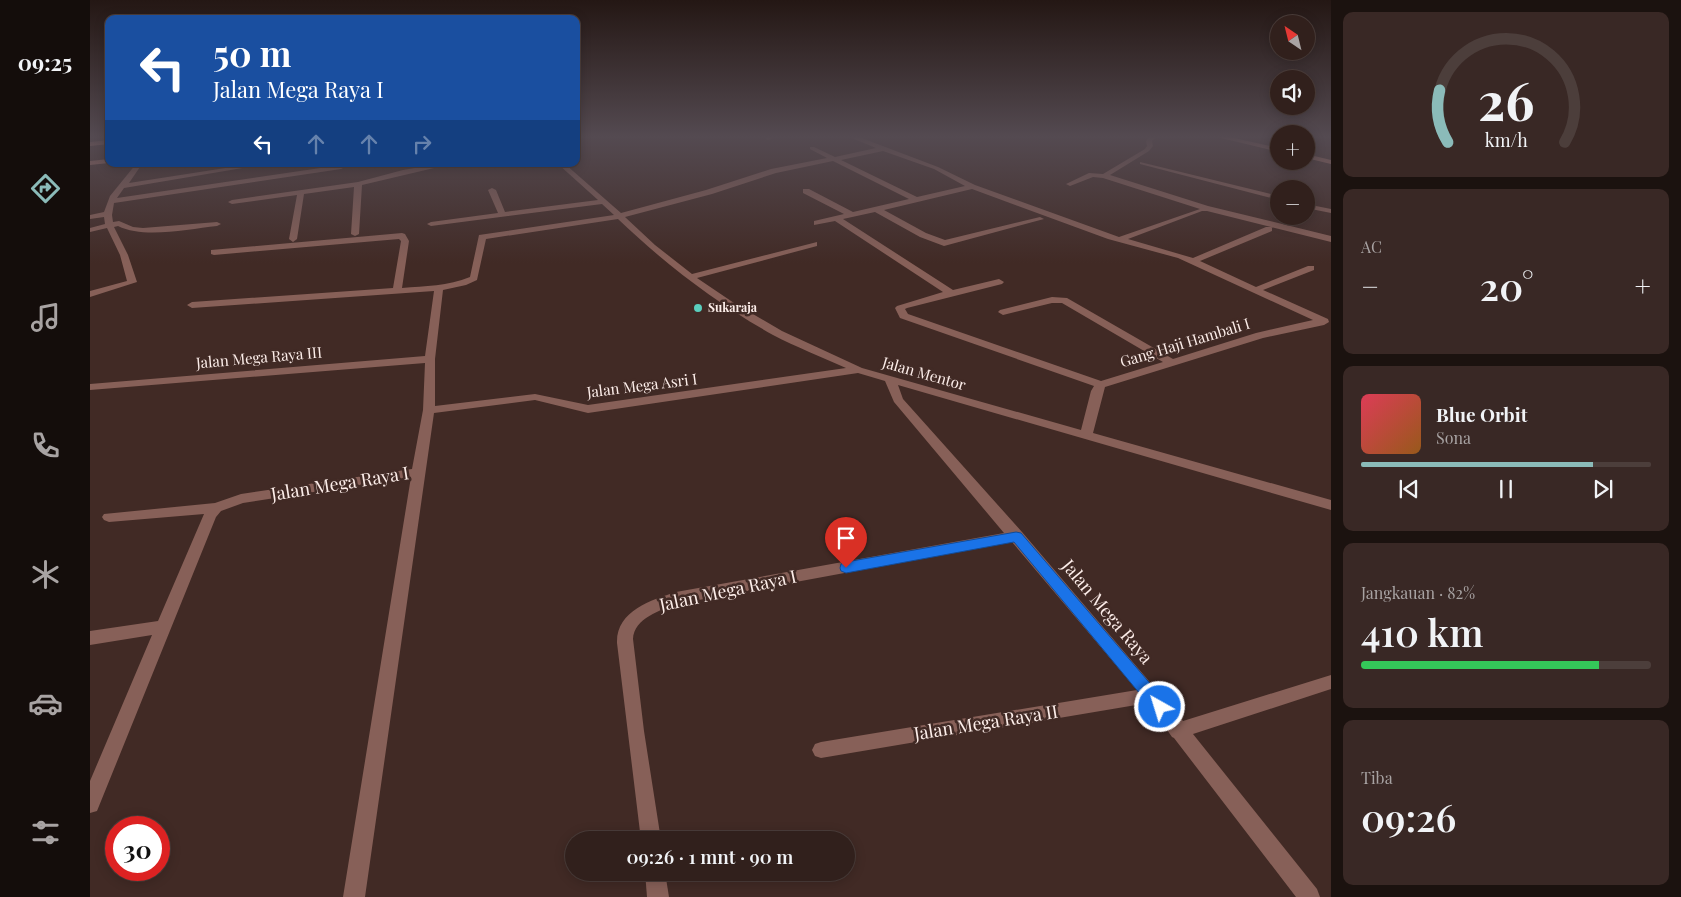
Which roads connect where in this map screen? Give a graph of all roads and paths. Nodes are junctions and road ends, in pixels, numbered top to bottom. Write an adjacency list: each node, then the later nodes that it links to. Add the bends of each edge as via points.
1 (128, 179): 14 (street)
2 (167, 179): 14 (street)
3 (260, 179): 21 (street)
4 (377, 179): 12 (street)
5 (579, 179): 22 (street, Jalan Mentor)
6 (750, 179): 31 (street)
7 (874, 179): 20 (street)
8 (957, 179): 15 (street)
9 (1083, 179): 13 (street)
10 (1112, 179): 25 (street)
11 (1204, 179): 19 (street)
12 (358, 184): 18 (street); 41 (street)
13 (1070, 184)
14 (122, 186): 21 (street)
15 (972, 187): 20 (street); 44 (street)
16 (492, 190): 29 (street)
17 (806, 191): 30 (street)
18 (301, 192): 23 (street); 42 (street)
19 (1270, 196)
20 (916, 200): 26 (street)
21 (110, 201): 28 (street)
22 (604, 201): 29 (street); 31 (street, Jalan Mentor)
23 (232, 202)
24 (1315, 208): 27 (street)
25 (1202, 209): 43 (street); 44 (street)
26 (878, 210): 30 (street); 34 (street, via 944,243)
27 (1331, 211)
28 (108, 214): 32 (street); 36 (street)
29 (502, 214): 38 (street)
30 (852, 215): 33 (street)
31 (620, 216): 49 (street, Jalan Mentor, via 652,248); 51 (street, via 482,237 474,278)
32 (90, 217)
33 (836, 218): 35 (street); 54 (street)
34 (1040, 219)
35 (817, 223)
36 (109, 224): 37 (street, via 119,223 143,230); 40 (street); 55 (street, via 125,257 132,282)
37 (217, 224)
38 (431, 224)
39 (1268, 229): 47 (street)
40 (90, 230)
41 (355, 234)
42 (293, 239)
43 (1331, 239)
44 (1120, 240): 47 (street)
45 (814, 244): 49 (street)
46 (214, 252): 52 (street, via 402,236 405,241)
47 (1193, 261): 53 (street)
48 (1311, 268): 53 (street)
49 (690, 277): 61 (street, Jalan Mentor, via 778,333)
50 (999, 282): 54 (street)
51 (439, 288): 52 (street); 59 (street)
52 (396, 290): 56 (street)
53 (1256, 290): 58 (street)
54 (951, 293): 63 (street, via 904,306 900,308 901,313)
55 (90, 294)
56 (192, 306)
57 (1003, 312): 60 (street, via 1064,300)
58 (1327, 321): 60 (street, Gang Haji Hambali I, via 1260,335)
59 (430, 359): 64 (street, Jalan Mega Raya III); 65 (street)
60 (1170, 362): 63 (street, Gang Haji Hambali I)
61 (858, 370): 62 (street, Jalan Mentor); 65 (street, Jalan Mega Asri I, via 588,409 535,397)
62 (890, 380): 66 (street, Jalan Mentor); 71 (street, Jalan Mega Raya, via 898,400)
63 (1101, 385): 66 (street)
64 (90, 386)
65 (430, 410): 67 (street)
66 (1086, 435): 68 (street, Jalan Mentor)
67 (418, 472): 69 (street, Jalan Mega Raya I, via 241,500); 81 (street, Jalan Mega Raya I)
68 (1331, 505)
69 (216, 508): 70 (street, Jalan Mega Raya I); 72 (street, via 210,515)
70 (108, 517)
71 (1016, 536): 75 (street, Jalan Mega Raya); 79 (street, Jalan Mega Raya I, via 676,598 653,606 635,619 626,631 627,650)
72 (163, 627): 73 (street); 78 (street)
73 (90, 638)
74 (1331, 682): 76 (street)
75 (1152, 695): 76 (street, Jalan Mega Raya); 77 (street, Jalan Mega Raya II)
76 (1178, 730): 83 (street, Jalan Mega Raya)
77 (821, 750)
78 (90, 804)
79 (649, 831)
80 (656, 881): 82 (street)
81 (354, 897)
82 (658, 897)
83 (1309, 897)

